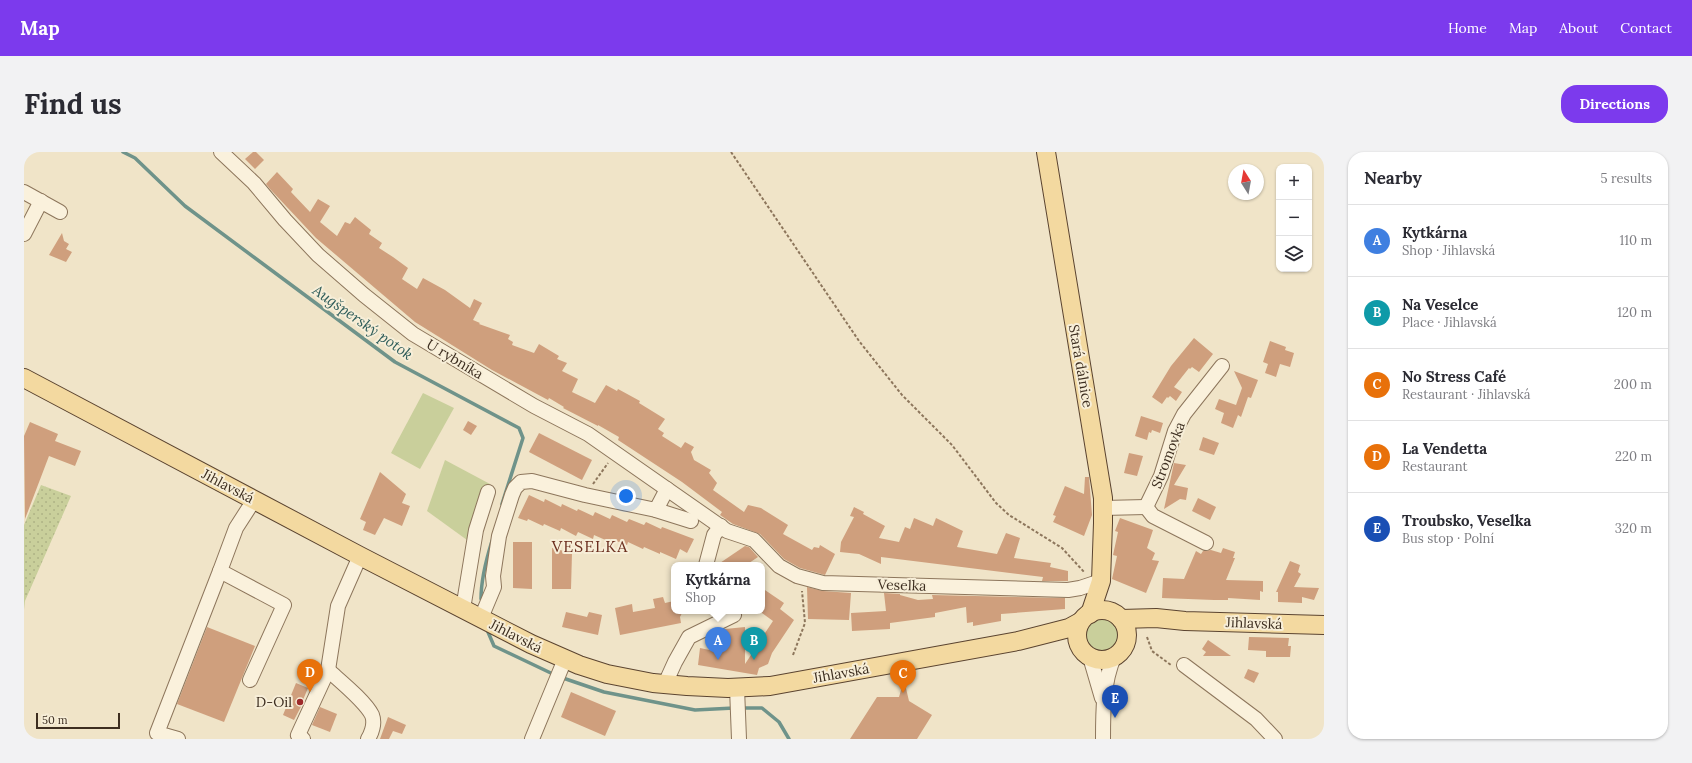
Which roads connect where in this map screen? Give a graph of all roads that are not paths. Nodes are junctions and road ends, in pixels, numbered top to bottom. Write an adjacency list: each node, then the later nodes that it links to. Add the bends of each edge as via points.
1 (221, 152): 9 (street, U rybníka, via 254,183 318,254 413,334 588,434)
2 (1046, 152): 13 (main road, Stará dálnice)
3 (24, 192): 4 (street)
4 (41, 201): 5 (street); 6 (street)
5 (60, 212)
6 (24, 234)
7 (1222, 366): 12 (street, Stromovka, via 1184,414 1175,431 1161,476)
8 (24, 378): 11 (main road, Jihlavská)
9 (667, 489): 14 (street); 16 (street, U rybníka)
10 (488, 492): 22 (street, via 476,530)
11 (254, 500): 18 (main road, Jihlavská); 20 (street, via 236,528)
12 (1146, 507): 13 (street); 17 (street, via 1153,516)
13 (1103, 508): 21 (main road, Stará dálnice)
14 (656, 510): 15 (street); 25 (street, via 532,481 518,485 512,495 499,536 492,576 494,587)
15 (691, 521)
16 (721, 526): 19 (street, via 714,535); 21 (street, Veselka, via 727,531 754,540 779,566 797,576 823,582 1068,590)
17 (1206, 543)
18 (360, 556): 22 (main road, Jihlavská); 34 (street, via 338,606)
19 (707, 562)
20 (220, 571): 36 (street, via 284,605); 41 (street, via 157,733)
21 (1101, 582): 24 (main road, Stará dálnice); 26 (main road, Stará dálnice)
22 (463, 609): 25 (main road, Jihlavská)
23 (734, 615): 37 (street, via 690,636)
24 (1117, 616): 26 (main road, Jihlavská, via 1097,611); 27 (main road, Jihlavská); 29 (main road, via 1125,626)
25 (481, 618): 35 (main road, Jihlavská, via 531,644)
26 (1085, 618): 30 (main road, Jihlavská, via 1069,628); 31 (main road, via 1077,635)
27 (1185, 621): 28 (main road, Jihlavská); 29 (main road, Jihlavská, via 1144,630)
28 (1324, 625)
29 (1126, 640): 32 (main road, Jihlavská, via 1124,647)
30 (1018, 641): 31 (main road, Jihlavská, via 1060,642); 38 (main road, Jihlavská, via 770,686)
31 (1085, 653): 32 (main road, Jihlavská, via 1102,660); 39 (street, via 1096,673)
32 (1114, 657): 39 (street)
33 (1184, 665): 40 (street, via 1242,707)
34 (328, 670): 42 (street, via 298,735); 43 (street, via 372,716 373,730)
35 (560, 670): 37 (main road, Jihlavská, via 607,674); 44 (street)
36 (250, 680)
37 (664, 684): 38 (main road, Jihlavská, via 711,688)
38 (738, 701): 45 (street)
39 (1103, 703): 46 (street)
40 (1270, 737)
41 (178, 739)
42 (303, 739)
43 (368, 739)
44 (532, 739)
45 (739, 739)
46 (1103, 739)

